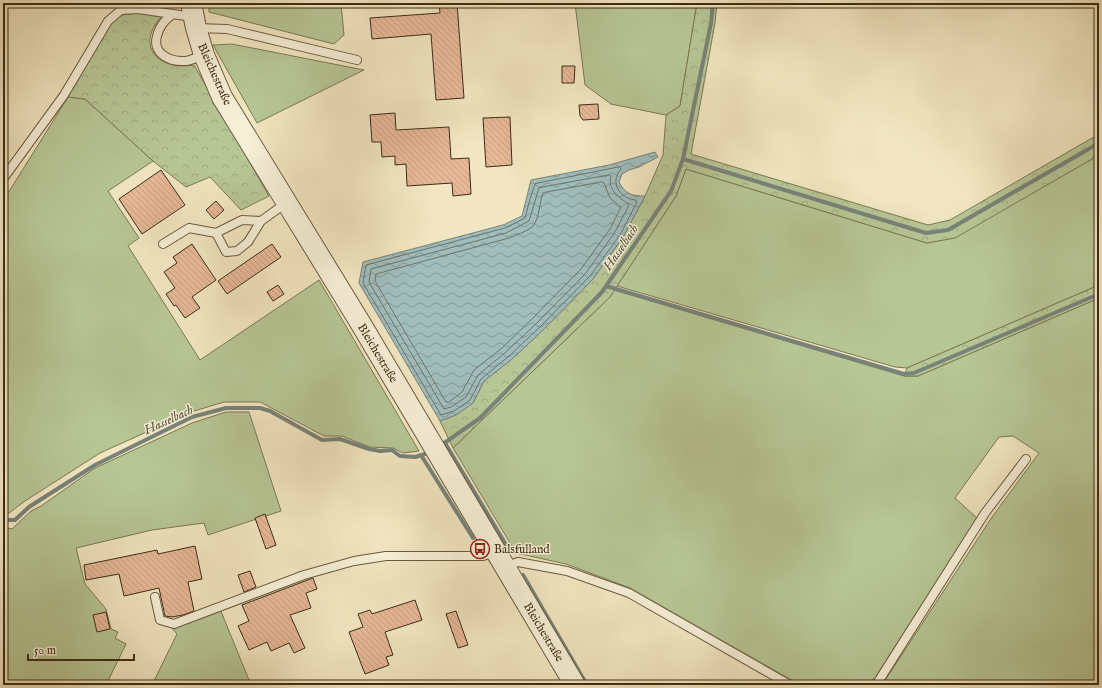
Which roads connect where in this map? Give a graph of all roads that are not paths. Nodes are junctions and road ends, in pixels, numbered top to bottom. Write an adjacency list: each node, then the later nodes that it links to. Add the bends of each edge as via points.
1 (173, 14): 2 (lane); 3 (lane, via 159,29 155,41 158,52 173,60 186,61); 5 (lane, via 138,9 121,10 108,20 64,95)
2 (193, 16): 3 (street, Bleichestraße); 4 (lane, via 227,28)
3 (204, 55): 6 (street, Bleichestraße, via 222,97)
4 (357, 60)
5 (3, 179)
6 (287, 203): 7 (lane); 11 (street, Bleichestraße)
7 (261, 221): 8 (lane, via 242,220); 8 (lane, via 248,242 236,251 226,252)
8 (216, 233): 9 (lane, via 189,228)
9 (163, 244)
10 (1026, 459): 15 (lane, via 985,513)
11 (500, 559): 12 (lane, via 483,556 386,556 354,561 304,575 174,624 160,620); 13 (street, Bleichestraße); 14 (lane, via 567,571 629,592)
12 (154, 597)
13 (575, 685)
14 (790, 685)
15 (875, 685)

